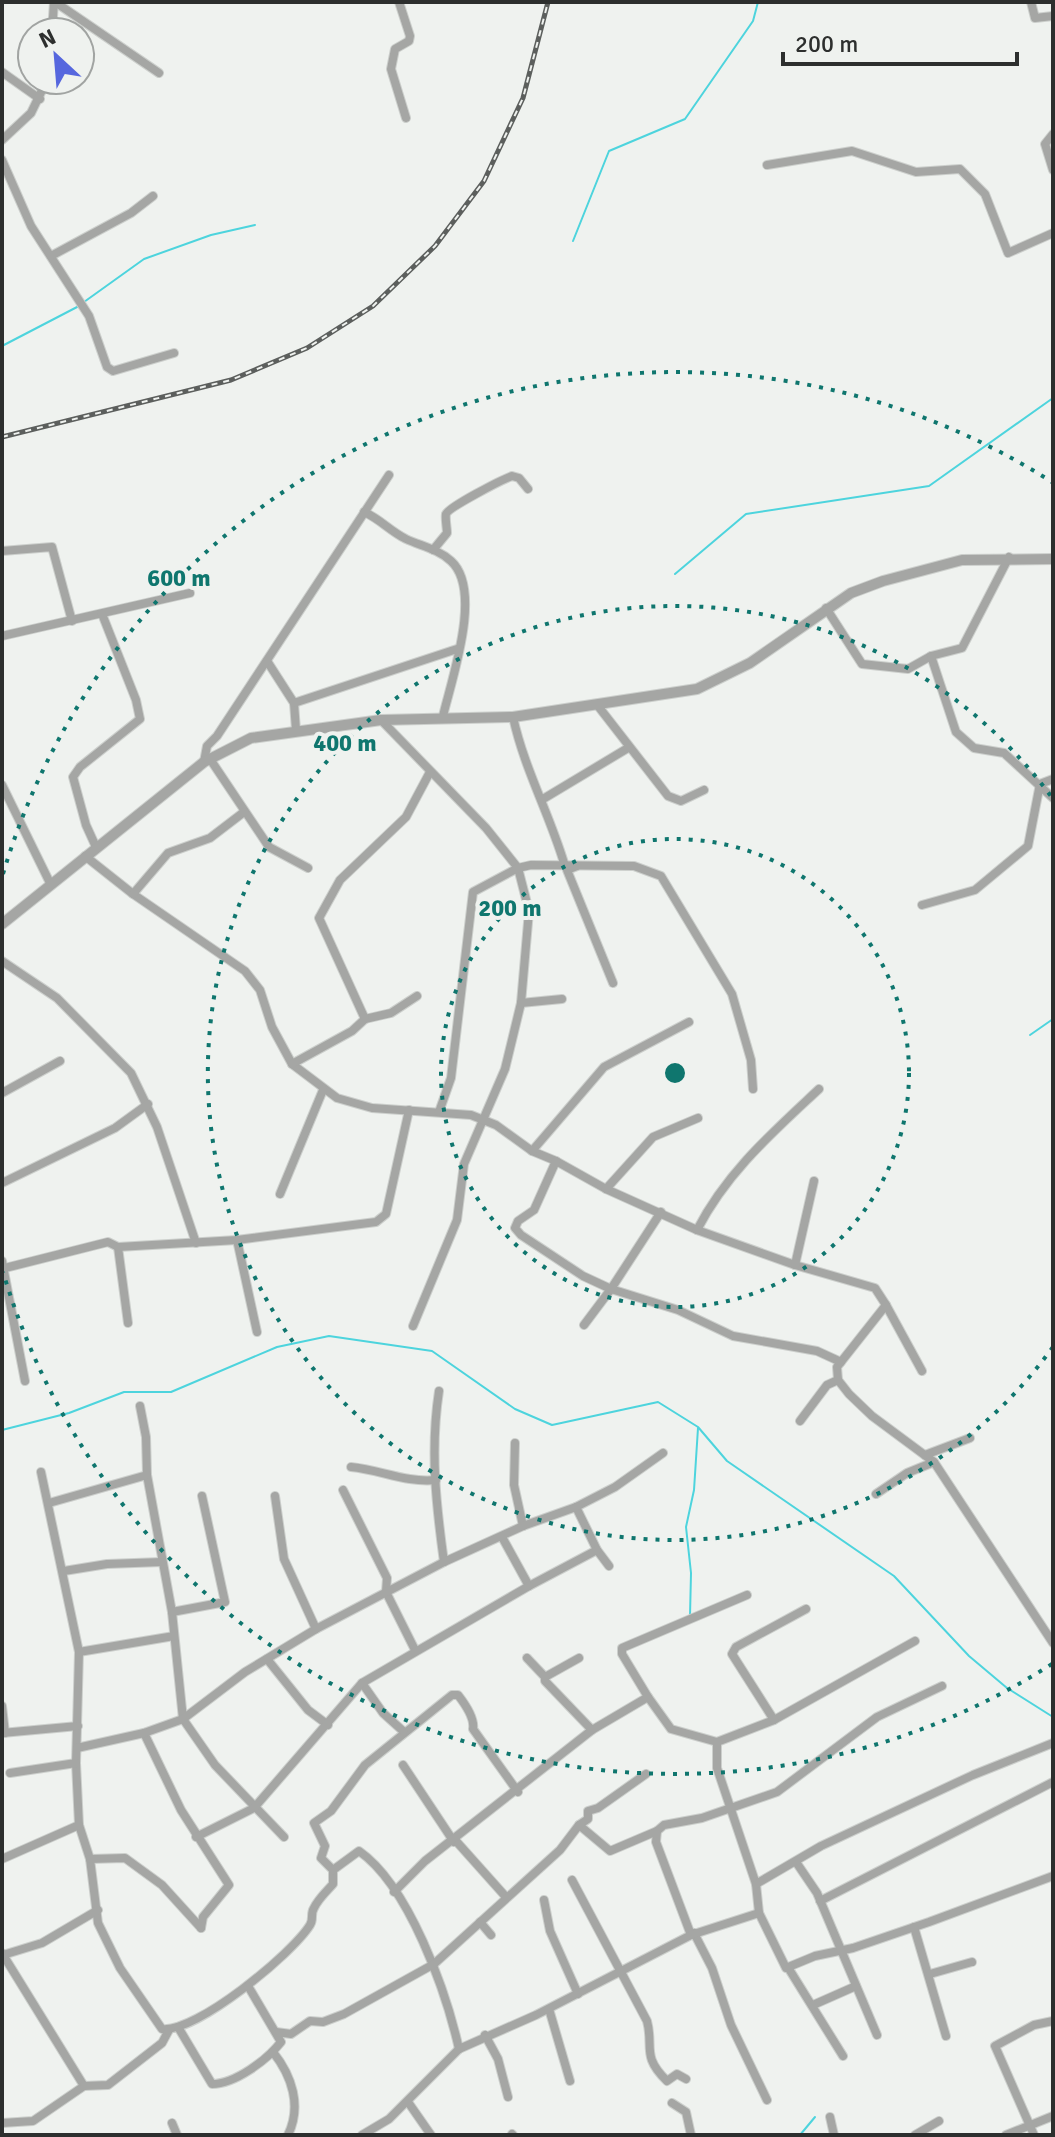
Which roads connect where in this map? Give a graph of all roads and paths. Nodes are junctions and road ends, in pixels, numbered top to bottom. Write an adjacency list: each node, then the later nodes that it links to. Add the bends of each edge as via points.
1 (55, 2): 6 (street)
2 (399, 2): 9 (street, via 410,36 395,49 391,69)
3 (1031, 2): 4 (street, via 1035,18)
4 (1053, 16)
5 (2, 72): 8 (street)
6 (159, 73)
7 (41, 96): 8 (street)
8 (40, 99): 11 (street)
9 (406, 118)
10 (1053, 134): 14 (street, via 1045,144)
11 (2, 140)
12 (2, 160): 17 (street, via 26,216)
13 (767, 165): 16 (street, via 852,151 916,172 960,169 985,194 1008,253)
14 (1053, 170)
15 (153, 196): 17 (street)
16 (1053, 233)
17 (51, 256): 18 (street, via 89,316 107,367 113,371)
18 (174, 353)
19 (389, 475): 21 (street)
20 (528, 489): 22 (street, via 512,476 449,510 447,533)
21 (364, 512): 22 (street); 33 (street)
22 (433, 550): 31 (street, via 456,566 465,582 464,633)
23 (2, 551): 29 (street, via 52,547)
24 (1009, 557): 25 (street); 27 (street, via 920,570 851,593); 32 (street, via 962,648)
25 (1053, 559)
26 (190, 593): 28 (street)
27 (826, 608): 32 (street, via 862,664 908,669); 35 (street, via 725,679 675,694)
28 (102, 614): 29 (street); 50 (street, via 140,719 73,777)
29 (72, 621): 30 (street)
30 (2, 636)
31 (457, 649): 34 (street); 36 (street)
32 (931, 656): 44 (street, via 956,732 974,748 1004,753)
33 (267, 661): 34 (street); 41 (street, via 207,746)
34 (294, 703): 39 (street)
35 (598, 706): 37 (street); 40 (street)
36 (443, 716): 37 (street); 38 (street)
37 (513, 717): 48 (street, via 522,759)
38 (381, 720): 39 (street); 42 (street)
39 (296, 730): 41 (street, via 251,738)
40 (628, 748): 46 (street, via 676,801); 48 (street)
41 (207, 760): 49 (street); 50 (street)
42 (430, 772): 55 (street); 65 (street, via 406,817 340,880 319,918)
43 (1053, 779): 44 (street)
44 (1040, 784): 47 (street); 58 (street, via 1028,846 975,890)
45 (2, 785): 56 (street)
46 (704, 790)
47 (1053, 798)
48 (543, 799): 52 (street)
49 (244, 812): 54 (street, via 276,853); 57 (street, via 210,838 168,853)
50 (96, 847): 51 (street)
51 (85, 856): 56 (street); 57 (street)
52 (564, 863): 53 (street); 55 (street)
53 (582, 864): 61 (street, via 567,870); 69 (street, via 634,866 661,876 732,994 751,1060)
54 (308, 868)
55 (518, 868): 64 (street, via 529,911); 75 (street, via 471,897 451,1078)
56 (51, 885): 59 (street)
57 (133, 894): 68 (street, via 245,971 260,990)
58 (922, 905)
59 (2, 924)
60 (2, 961): 73 (street, via 40,984 87,1027 131,1073)
61 (613, 983)
62 (417, 996): 65 (street, via 391,1013)
63 (562, 999): 64 (street)
64 (521, 1003): 77 (street, via 505,1069)
65 (365, 1019): 68 (street)
66 (689, 1022): 78 (street, via 604,1067)
67 (60, 1061): 72 (street)
68 (292, 1064): 71 (street)
69 (753, 1089)
70 (819, 1089): 85 (street, via 736,1170)
71 (323, 1090): 74 (street, via 355,1105); 83 (street)
72 (2, 1093)
73 (148, 1104): 81 (street, via 115,1128); 87 (street)
74 (409, 1110): 75 (street); 86 (street, via 386,1214 376,1222)
75 (439, 1112): 77 (street)
76 (698, 1118): 82 (street, via 653,1137)
77 (483, 1121): 78 (street); 95 (street, via 464,1164 457,1220)
78 (532, 1151): 79 (street)
79 (556, 1161): 82 (street); 91 (street, via 534,1210 515,1228 583,1276)
80 (814, 1181): 90 (street)
81 (2, 1183)
82 (606, 1189): 84 (street)
83 (280, 1194)
84 (661, 1212): 85 (street); 91 (street)
85 (697, 1230): 90 (street)
86 (237, 1240): 87 (street); 96 (street)
87 (196, 1243): 88 (street)
88 (118, 1247): 89 (street, via 108,1242); 93 (street)
89 (4, 1265): 100 (street)
90 (795, 1265): 92 (street, via 875,1288)
91 (611, 1289): 94 (street); 97 (street, via 678,1310 733,1336 817,1351)
92 (886, 1305): 97 (street); 98 (street)
93 (128, 1323)
94 (584, 1325)
95 (413, 1326)
96 (257, 1332)
97 (841, 1362): 99 (street, via 835,1373)
98 (922, 1371)
99 (838, 1380): 103 (street, via 827,1385); 107 (street, via 872,1416)
100 (25, 1381)
101 (439, 1391): 112 (street, via 432,1439)
102 (140, 1406): 111 (street)
103 (800, 1421)
104 (970, 1438): 107 (street)
105 (515, 1443): 119 (street, via 514,1485)
106 (663, 1453): 118 (street)
107 (925, 1455): 108 (street)
108 (934, 1462): 114 (street); 134 (street)
109 (351, 1467): 112 (street, via 413,1482)
110 (41, 1472): 117 (street)
111 (147, 1475): 117 (street); 122 (street)
112 (436, 1480): 123 (street)
113 (343, 1490): 127 (street, via 387,1578)
114 (876, 1494)
115 (202, 1496): 130 (street, via 225,1602)
116 (275, 1496): 131 (street, via 284,1559)
117 (49, 1503): 125 (street)
118 (576, 1507): 119 (street); 121 (street)
119 (523, 1526): 120 (street)
120 (502, 1537): 123 (street); 126 (street)
121 (597, 1550): 124 (street); 126 (street)
122 (162, 1562): 125 (street); 130 (street)
123 (444, 1562): 127 (street)
124 (609, 1566)
125 (64, 1571): 136 (street)
126 (529, 1586): 135 (street)
127 (386, 1592): 131 (street); 135 (street)
128 (747, 1595): 143 (street, via 622,1648)
129 (806, 1609): 146 (street, via 732,1654)
130 (172, 1612): 132 (street)
131 (316, 1629): 139 (street)
132 (174, 1636): 136 (street); 145 (street)
133 (915, 1641): 146 (street)
134 (1053, 1643)
135 (415, 1650): 141 (street)
136 (79, 1652): 148 (street)
137 (527, 1658): 140 (street)
138 (579, 1658): 140 (street)
139 (267, 1659): 145 (street); 147 (street, via 308,1710)
140 (545, 1677): 149 (street)
141 (362, 1683): 147 (street); 150 (street)
142 (942, 1686): 163 (street, via 867,1723 777,1792)
143 (648, 1697): 149 (street); 153 (street, via 671,1729)
144 (2, 1706): 151 (street)
145 (183, 1719): 152 (street); 162 (street)
146 (774, 1720): 153 (street)
147 (328, 1725): 162 (street)
148 (78, 1726): 151 (street); 155 (street)
149 (592, 1730): 161 (street)
150 (403, 1731): 161 (street, via 458,1695 473,1729); 173 (street, via 314,1823 325,1846 321,1858)
151 (4, 1733)
152 (144, 1733): 155 (street); 167 (street)
153 (717, 1742): 163 (street, via 717,1768)
154 (1053, 1743): 172 (street, via 973,1775)
155 (77, 1748): 156 (street)
156 (76, 1763): 158 (street); 164 (street)
157 (403, 1765): 169 (street)
158 (10, 1773)
159 (646, 1774): 165 (street, via 588,1811 588,1819)
160 (1053, 1782): 180 (street)
161 (518, 1792): 169 (street)
162 (254, 1808): 167 (street); 168 (street)
163 (731, 1809): 166 (street); 176 (street)
164 (79, 1825): 170 (street); 171 (street)
165 (579, 1825): 166 (street, via 610,1851); 178 (street, via 560,1850)
166 (657, 1831): 185 (street, via 656,1842)
167 (196, 1837): 171 (street, via 229,1885 203,1917 201,1928 162,1885 125,1858)
168 (284, 1837)
169 (455, 1841): 177 (street); 178 (street)
170 (2, 1859)
171 (90, 1859): 181 (street)
172 (796, 1862): 176 (street); 180 (street)
173 (333, 1870): 177 (street, via 359,1851); 194 (street, via 333,1884 314,1906 313,1922)
174 (1053, 1876): 184 (street)
175 (572, 1880): 191 (street)
176 (756, 1884): 182 (street)
177 (394, 1892): 190 (street)
178 (506, 1897): 183 (street)
179 (544, 1900): 196 (street, via 550,1931)
180 (820, 1901): 187 (street)
181 (98, 1910): 188 (street, via 42,1943); 200 (street, via 98,1923 120,1968 157,2026)
182 (759, 1913): 185 (street); 192 (street)
183 (480, 1922): 186 (street); 190 (street)
184 (914, 1927): 187 (street); 193 (street)
185 (693, 1934): 191 (street); 212 (street)
186 (491, 1935)
187 (840, 1948): 192 (street); 195 (street)
188 (3, 1954): 210 (street)
189 (972, 1962): 193 (street)
190 (434, 1964): 201 (street, via 331,2020 310,2021 291,2034); 205 (street)
191 (618, 1969): 196 (street); 208 (street, via 647,2021 647,2052 660,2075 667,2081 677,2074)
192 (789, 1969): 197 (street)
193 (930, 1974): 204 (street)
194 (248, 1986): 200 (street); 201 (street)
195 (856, 1986): 197 (street); 203 (street)
196 (578, 1994): 198 (street)
197 (813, 2005): 207 (street)
198 (549, 2009): 202 (street); 209 (street)
199 (1053, 2021): 220 (street, via 995,2046)
200 (174, 2028): 206 (street, via 212,2084 244,2073); 210 (street, via 108,2085)
201 (276, 2032): 206 (street, via 281,2042)
202 (485, 2035): 205 (street); 211 (street)
203 (877, 2035)
204 (946, 2036)
205 (459, 2049): 213 (street)
206 (273, 2052): 222 (street, via 290,2074 294,2122)
207 (843, 2056)
208 (686, 2079)
209 (570, 2081)
210 (84, 2086): 218 (street, via 33,2121)
211 (508, 2097)
212 (767, 2100)
213 (408, 2102): 223 (street); 224 (street)
214 (672, 2103): 225 (street, via 686,2112)
215 (1053, 2116): 220 (street)
216 (830, 2117): 226 (street)
217 (939, 2121): 227 (street)
218 (2, 2123)
219 (172, 2123): 221 (street)
220 (1032, 2131): 228 (street)
221 (177, 2135)
222 (288, 2135)
223 (362, 2135)
224 (431, 2135)
225 (691, 2135)
226 (834, 2135)
227 (915, 2135)
228 (1006, 2135)

